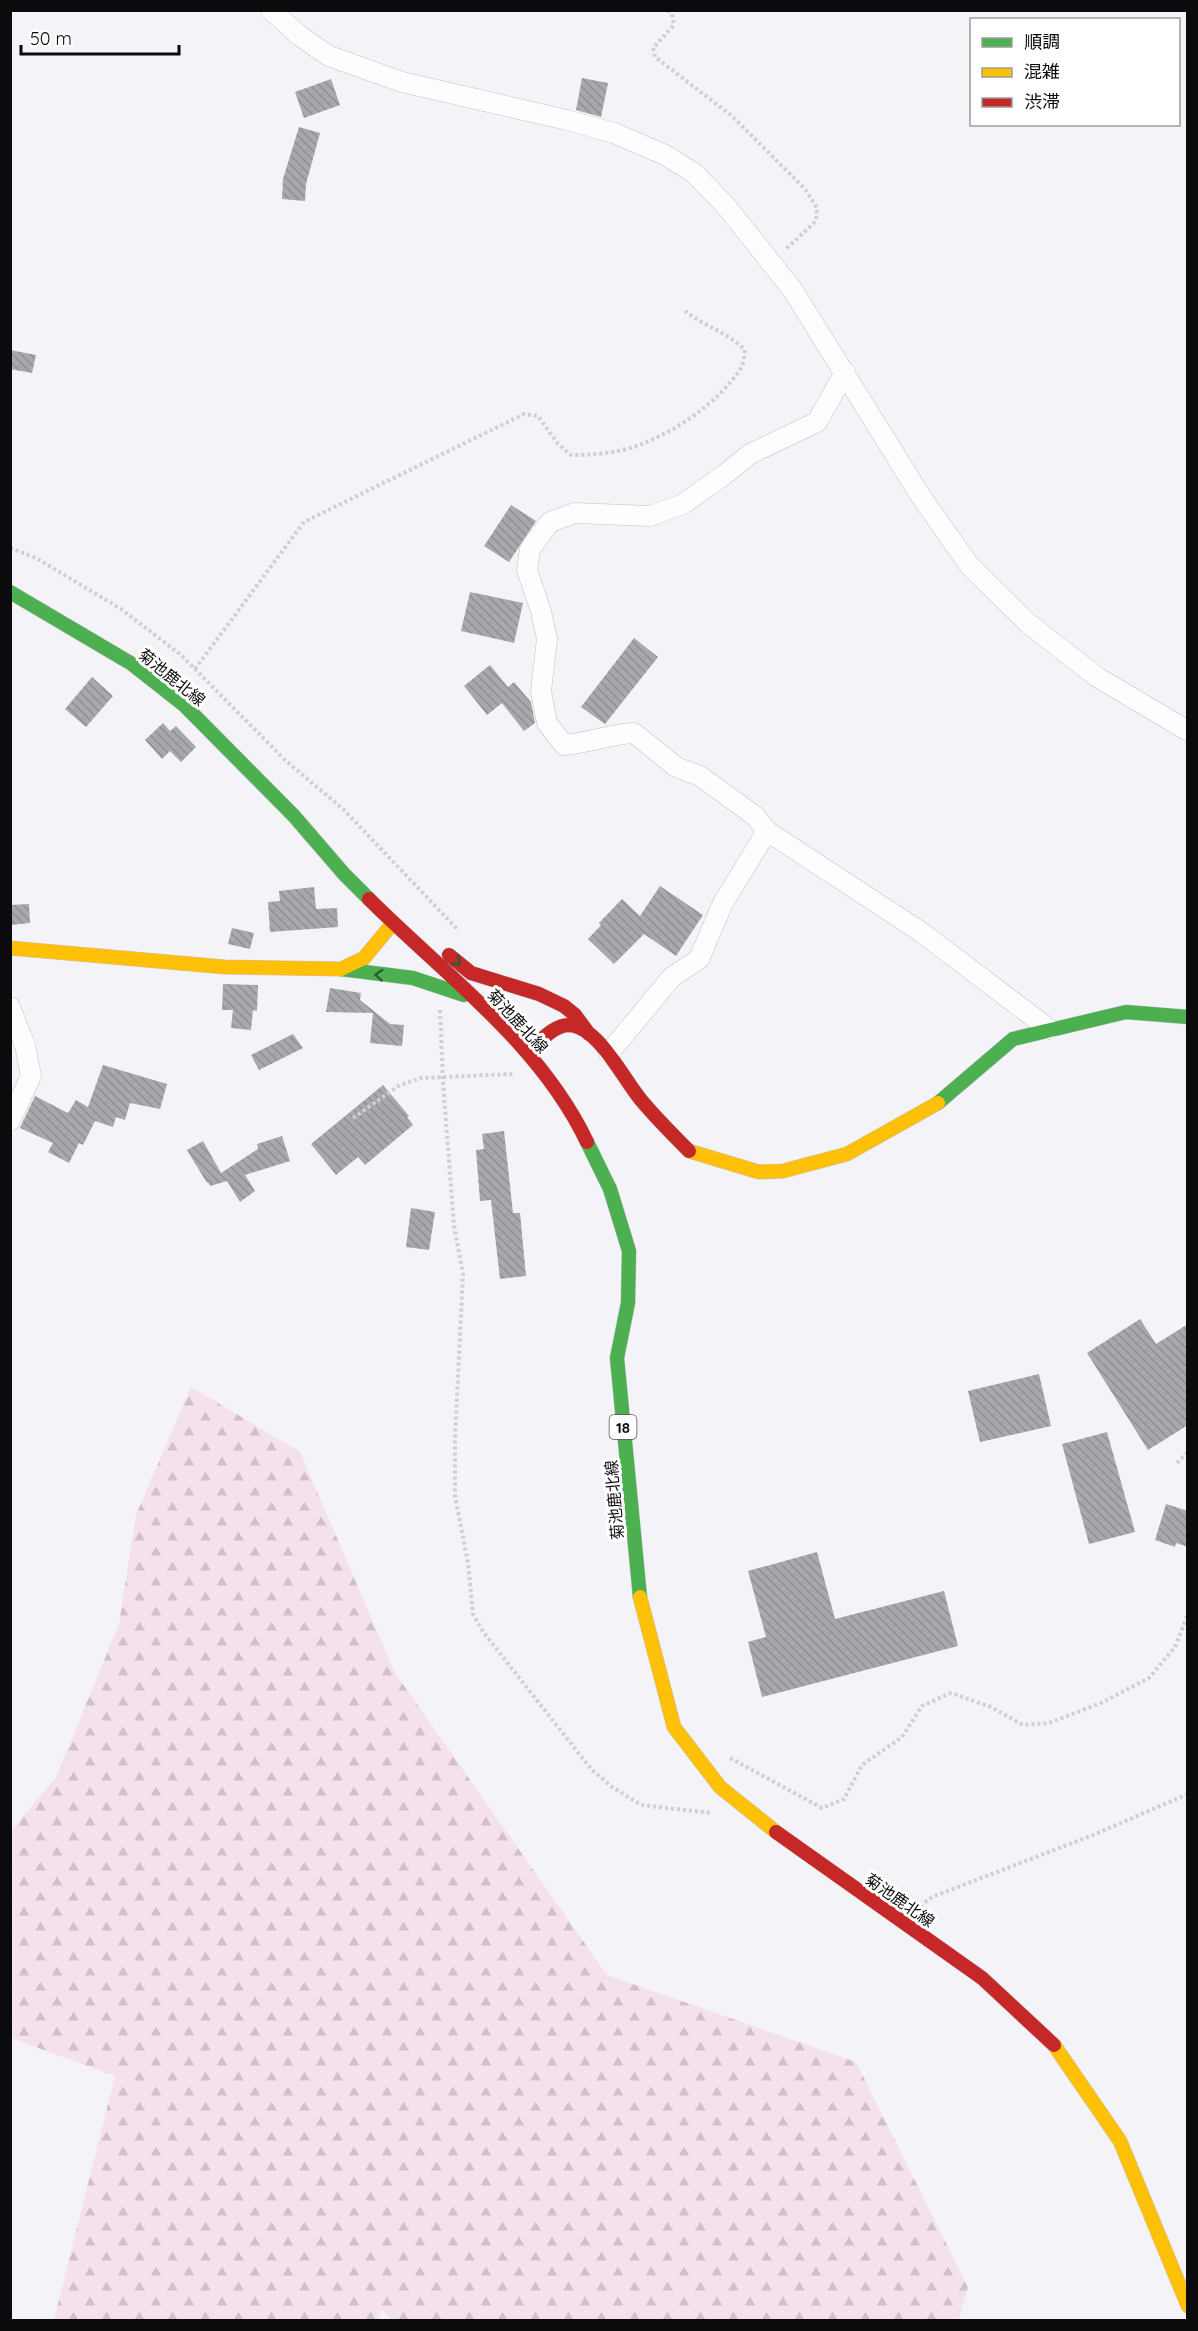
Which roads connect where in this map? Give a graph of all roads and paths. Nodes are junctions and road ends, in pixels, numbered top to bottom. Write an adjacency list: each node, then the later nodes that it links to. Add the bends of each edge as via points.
1 (271, 10): 3 (street, via 329,56 402,82 614,133 665,155 694,173)
2 (668, 10): 3 (path, via 674,25 653,48 655,57 732,116 805,189 817,208 816,221)
3 (771, 262): 5 (street)
4 (685, 311): 8 (path, via 745,350 742,366 714,398 680,425 638,446 571,455 538,416 524,414 314,516 304,522)
5 (845, 372): 9 (street, via 920,495 969,565 1029,624 1097,677); 10 (street, via 817,422 750,454 682,504 650,516 575,513 550,522 530,549 527,570 547,639 541,691 547,723 564,746 634,733 676,767 700,776 755,816)
6 (10, 548): 8 (path, via 36,558 121,609)
7 (10, 592): 11 (main road, 菊池鹿北線 / 18, via 132,664 183,705)
8 (195, 669): 13 (path, via 285,760 344,810)
9 (1188, 731)
10 (767, 831): 20 (street, via 921,932); 22 (street, via 723,903 699,959 672,977)
11 (375, 904): 12 (main road, 菊池鹿北線 / 18); 21 (main road, one-way to 21, via 469,972 557,1002 574,1014)
12 (393, 923): 15 (main road, via 364,958); 17 (main road, 菊池鹿北線 / 18)
13 (461, 933)
14 (10, 948): 15 (main road, via 225,967)
15 (341, 969): 16 (main road, one-way to 15)
16 (440, 985): 17 (main road); 24 (path)
17 (475, 1000): 23 (main road, 菊池鹿北線 / 18)
18 (10, 1007): 26 (street, via 31,1076)
19 (1188, 1017): 20 (main road, via 1126,1012)
20 (1049, 1029): 22 (main road, via 1013,1039 940,1102 848,1154 783,1171 759,1172 690,1152 635,1094)
21 (589, 1034): 22 (main road); 23 (main road, via 571,1025 558,1027)
22 (609, 1053)
23 (530, 1057): 24 (path, via 510,1075); 33 (main road, 菊池鹿北線 / 18, via 573,1112 610,1189 629,1251 628,1303 617,1358 640,1607 674,1727 720,1787 795,1847)
24 (443, 1077): 25 (path, via 400,1084); 32 (path, via 454,1226 463,1274 455,1496 473,1614 591,1769 612,1787 641,1805)
25 (353, 1118)
26 (10, 1121)
27 (1188, 1452): 28 (path)
28 (1177, 1462)
29 (1188, 1614): 30 (path, via 1175,1647 1149,1678 1101,1703 1049,1723 1023,1725 991,1707 951,1693 922,1706 902,1737 862,1765 844,1799 822,1808)
30 (723, 1754)
31 (1188, 1794): 33 (path, via 932,1897)
32 (712, 1813)
33 (899, 1920): 34 (main road, 菊池鹿北線 / 18, via 982,1978 1052,2042 1120,2141)
34 (1188, 2306)

